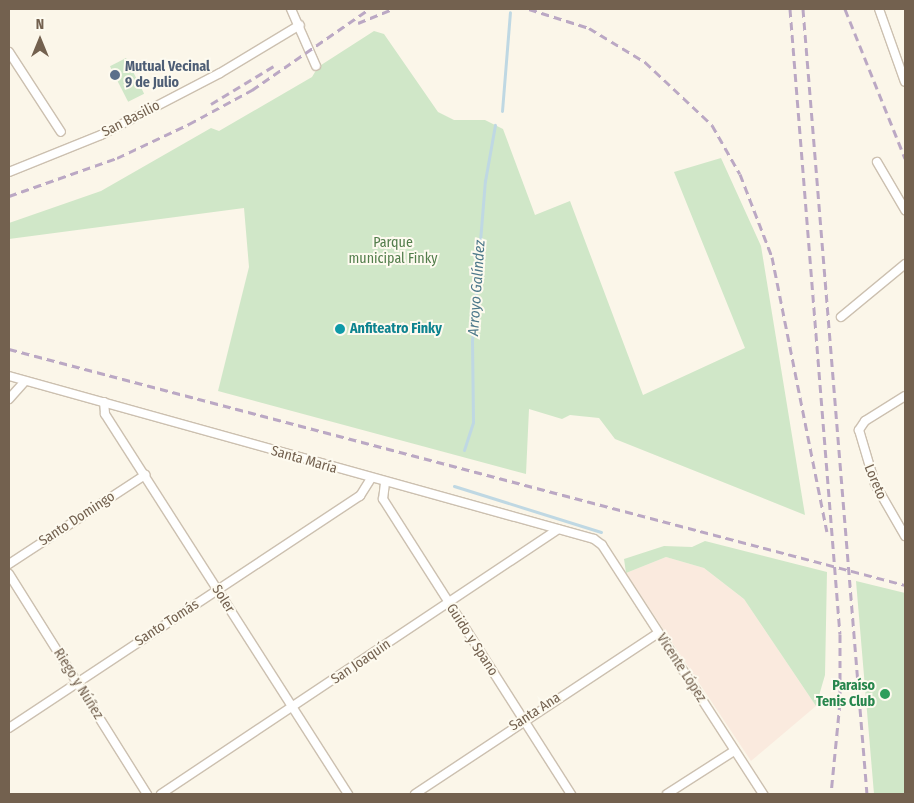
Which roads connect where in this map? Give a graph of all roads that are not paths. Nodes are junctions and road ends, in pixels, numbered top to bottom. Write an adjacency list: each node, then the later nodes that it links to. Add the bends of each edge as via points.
1 (291, 9): 3 (street)
2 (879, 9): 5 (street)
3 (300, 25): 6 (street); 10 (street, San Basilio, via 118,126)
4 (9, 52): 8 (street)
5 (902, 65): 7 (street)
6 (316, 66)
7 (905, 82)
8 (61, 132)
9 (876, 162): 11 (street)
10 (9, 172)
11 (905, 210)
12 (905, 264): 13 (street)
13 (841, 317)
14 (9, 376): 15 (street, Santa María)
15 (25, 381): 17 (street); 18 (street, Santa María)
16 (905, 396): 23 (street, Loreto, via 862,423 860,437 870,474)
17 (9, 399)
18 (104, 402): 19 (street, Soler, via 105,414); 20 (street, Santa María)
19 (145, 475): 25 (street, Santo Domingo); 27 (street, Soler)
20 (370, 480): 21 (street, Santa María); 27 (street, Santo Tomás, via 360,496)
21 (385, 483): 22 (street, Santa María); 28 (street, Guido y Spano, via 383,499)
22 (558, 529): 24 (street, Santa María); 28 (street, San Joaquín)
23 (905, 536)
24 (598, 542): 29 (street, Vicente López)
25 (9, 564)
26 (9, 574): 30 (street, Riego y Núñez)
27 (217, 590): 30 (street, Santo Tomás); 31 (street, Soler)
28 (448, 604): 31 (street, San Joaquín); 32 (street, Guido y Spano)
29 (658, 633): 32 (street, Santa Ana); 34 (street, Vicente López)
30 (76, 682): 33 (street, Santo Tomás); 35 (street, Riego y Núñez)
31 (292, 708): 36 (street, San Joaquín); 37 (street, Soler)
32 (523, 720): 38 (street, Santa Ana); 39 (street, Guido y Spano)
33 (9, 728)
34 (734, 751): 40 (street); 41 (street, Vicente López)
35 (147, 794)
36 (161, 794)
37 (348, 794)
38 (414, 794)
39 (571, 794)
40 (667, 794)
41 (763, 794)

